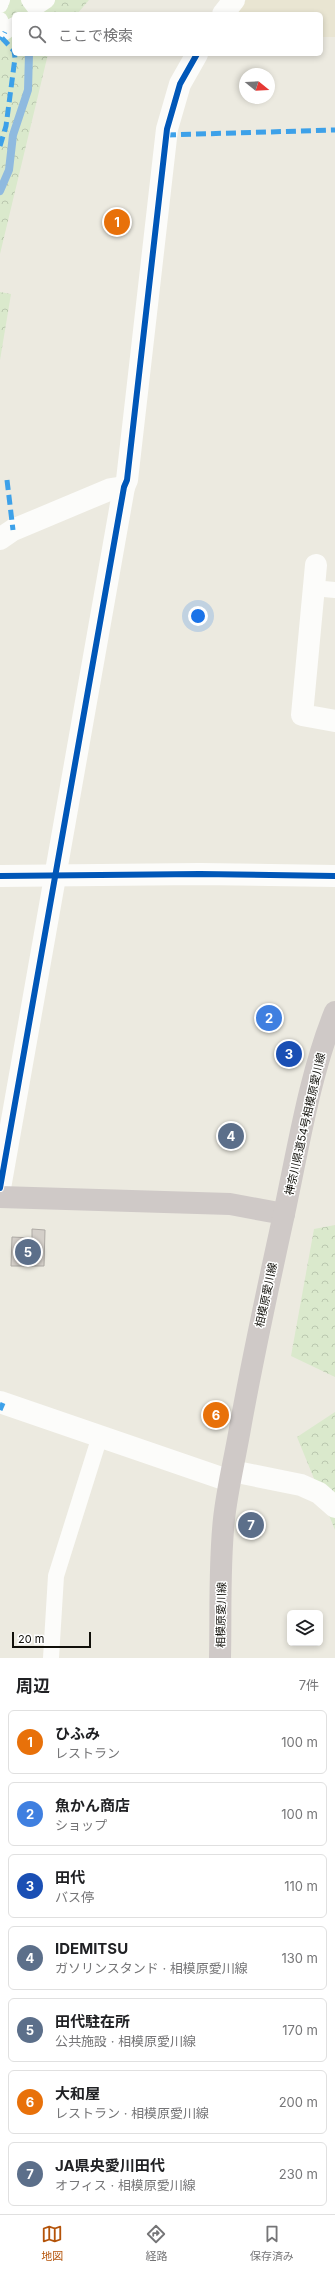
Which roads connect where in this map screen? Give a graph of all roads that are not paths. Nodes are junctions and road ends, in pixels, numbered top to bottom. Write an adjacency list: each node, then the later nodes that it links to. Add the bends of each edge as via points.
1 (2, 0): 3 (lane)
2 (234, 0): 4 (street)
3 (0, 5)
4 (225, 12)
5 (0, 20): 6 (lane, via 5,32)
6 (12, 27)
7 (196, 56): 8 (street, via 180,84 167,129 127,480)
8 (124, 488): 9 (street, via 111,489 13,530); 14 (street)
9 (0, 539)
10 (316, 565): 11 (street)
11 (324, 589): 12 (street, via 302,714)
12 (335, 721)
13 (0, 876): 14 (street)
14 (54, 876): 15 (street); 17 (street)
15 (335, 876)
16 (335, 1012): 19 (main road, 神奈川県道54号相模原愛川線, via 310,1096)
17 (0, 1188)
18 (0, 1197): 19 (main road, via 230,1204)
19 (284, 1214): 22 (main road, 相模原愛川線, via 253,1355)
20 (0, 1402): 21 (street)
21 (100, 1436): 22 (street); 24 (lane, via 56,1576)
22 (231, 1476): 23 (street, via 301,1485 319,1493); 25 (main road, 相模原愛川線, via 221,1562)
23 (335, 1507)
24 (51, 1658)
25 (220, 1658)

